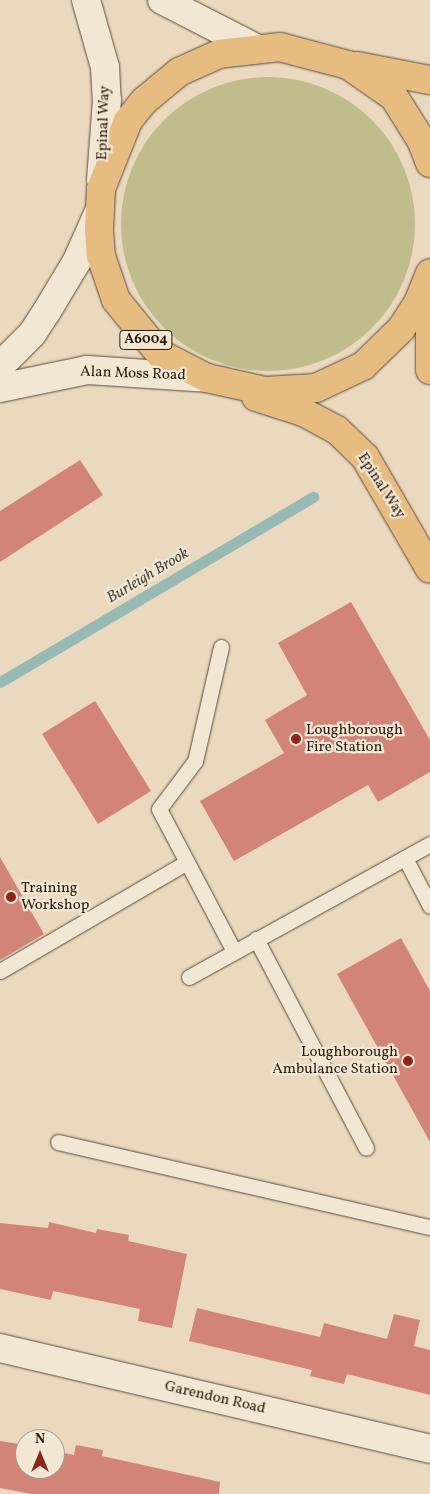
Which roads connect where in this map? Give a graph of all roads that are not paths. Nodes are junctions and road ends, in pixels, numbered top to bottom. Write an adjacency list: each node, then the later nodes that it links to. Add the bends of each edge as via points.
1 (86, 0): 7 (street, Epinal Way, via 105,67 107,100)
2 (162, 0): 3 (street)
3 (256, 48): 4 (main road, A6004, via 280,47); 7 (main road, A6004, via 197,62 144,101 117,143)
4 (348, 64): 5 (main road, A6004); 6 (main road, A6004, via 394,97 421,140)
5 (430, 80)
6 (430, 163)
7 (100, 199): 10 (street, via 77,261 37,326); 12 (main road, A6004, via 101,256 126,317 160,354)
8 (430, 273): 12 (main road, A6004, via 418,303 401,329 363,366 316,388 265,391)
9 (430, 302): 11 (main road)
10 (0, 366)
11 (430, 370)
12 (220, 382): 13 (street, Alan Moss Road, via 88,370); 14 (main road, Epinal Way / A6004, via 337,430 365,457)
13 (0, 388)
14 (430, 569)
15 (221, 647): 18 (lane, via 195,761 159,809)
16 (430, 844): 17 (lane)
17 (405, 858): 19 (lane); 20 (lane)
18 (187, 862): 21 (lane); 22 (lane)
19 (430, 906)
20 (256, 939): 21 (lane); 25 (lane)
21 (234, 951): 23 (lane)
22 (0, 971)
23 (189, 977)
24 (58, 1142): 26 (lane)
25 (366, 1148)
26 (430, 1227)
27 (0, 1348): 28 (street, Garendon Road)
28 (430, 1449)

